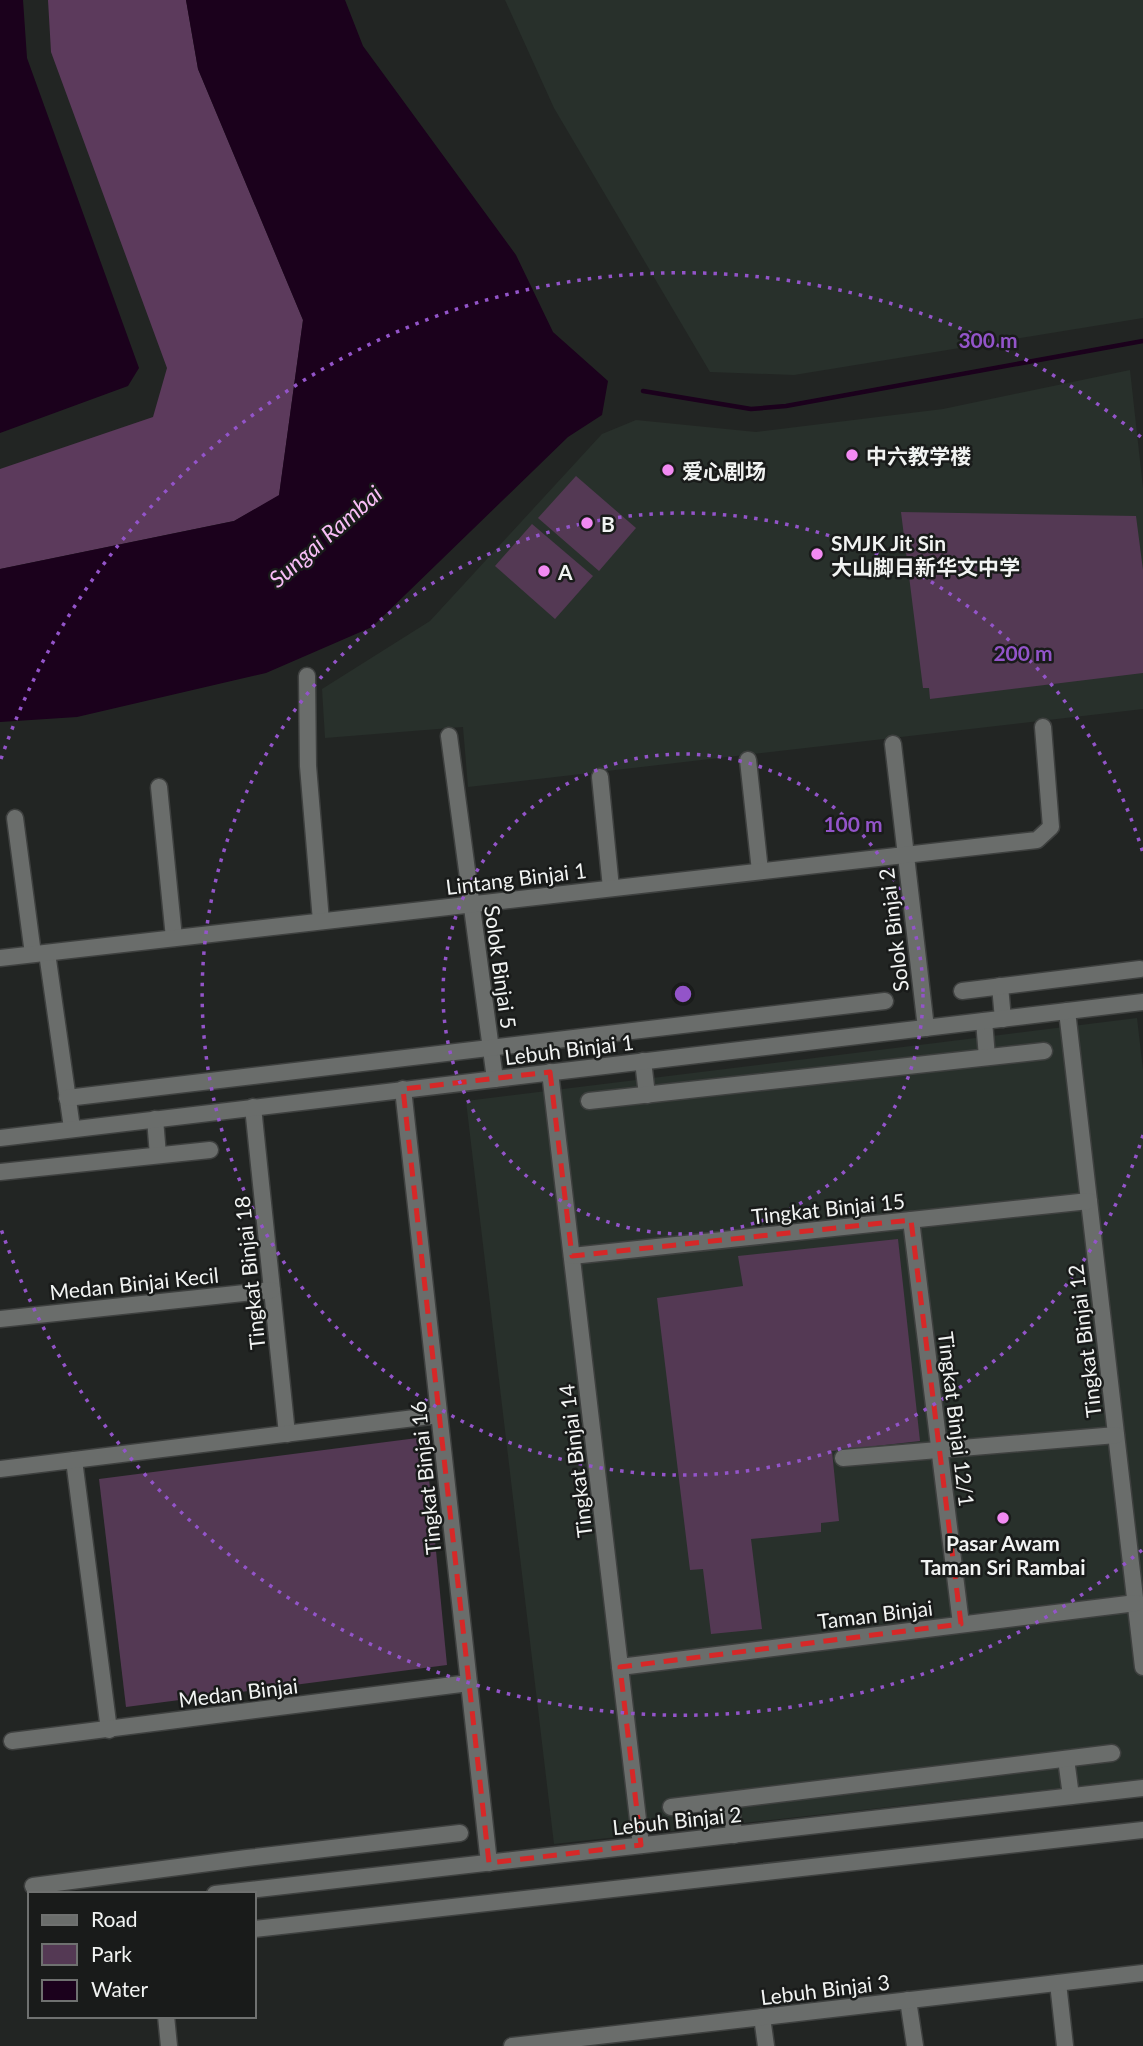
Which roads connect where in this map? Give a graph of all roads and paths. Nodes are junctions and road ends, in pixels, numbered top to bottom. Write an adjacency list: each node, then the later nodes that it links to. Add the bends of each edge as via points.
1 (307, 676): 13 (street)
2 (1043, 727): 9 (street, Lintang Binjai 1, via 1051,827 1037,840)
3 (449, 736): 12 (street, Solok Binjai 5)
4 (893, 744): 9 (street, Solok Binjai 2)
5 (748, 760): 10 (street)
6 (600, 777): 11 (street)
7 (159, 786): 14 (street)
8 (15, 818): 15 (street)
9 (906, 855): 10 (street, Lintang Binjai 1); 25 (street, Solok Binjai 2)
10 (760, 871): 11 (street, Lintang Binjai 1)
11 (611, 888): 12 (street, Lintang Binjai 1)
12 (471, 904): 13 (street, Lintang Binjai 1); 26 (street, Solok Binjai 5)
13 (321, 921): 14 (street, Lintang Binjai 1)
14 (174, 938): 15 (street, Lintang Binjai 1)
15 (40, 953): 16 (street, Lintang Binjai 1); 34 (street)
16 (0, 958)
17 (1140, 969): 18 (street)
18 (1000, 986): 19 (street); 23 (street)
19 (962, 990)
20 (886, 1001): 26 (street, Lebuh Binjai 1)
21 (1143, 1002): 22 (street, Lebuh Binjai 1)
22 (1067, 1011): 23 (street, Lebuh Binjai 1); 43 (street, Tingkat Binjai 12)
23 (1003, 1019): 24 (street, Lebuh Binjai 1)
24 (984, 1021): 25 (street, Lebuh Binjai 1); 28 (street)
25 (926, 1028): 29 (street, Lebuh Binjai 1)
26 (490, 1048): 31 (street, Solok Binjai 5); 34 (street, Lebuh Binjai 1)
27 (1044, 1051): 28 (street)
28 (987, 1057): 33 (street)
29 (643, 1061): 30 (street, Lebuh Binjai 1); 33 (street)
30 (550, 1072): 31 (street, Lebuh Binjai 1); 45 (street, Tingkat Binjai 14)
31 (495, 1079): 32 (street, Lebuh Binjai 1)
32 (403, 1089): 36 (street, Lebuh Binjai 1); 48 (street, Tingkat Binjai 16)
33 (647, 1095): 35 (street)
34 (67, 1098): 38 (street)
35 (589, 1101)
36 (253, 1107): 37 (street, Lebuh Binjai 1); 46 (street, Tingkat Binjai 18)
37 (155, 1119): 38 (street, Lebuh Binjai 1); 41 (street)
38 (72, 1128): 39 (street, Lebuh Binjai 1)
39 (0, 1138)
40 (210, 1150): 41 (street)
41 (158, 1155): 42 (street)
42 (0, 1172)
43 (1089, 1201): 44 (street, Tingkat Binjai 15); 50 (street, Tingkat Binjai 12)
44 (911, 1220): 45 (street, Tingkat Binjai 15); 51 (street, Tingkat Binjai 12/1)
45 (572, 1256): 57 (street, Tingkat Binjai 14)
46 (272, 1290): 47 (street, Medan Binjai Kecil); 49 (street, Tingkat Binjai 18)
47 (0, 1318)
48 (439, 1415): 49 (street); 59 (street, Tingkat Binjai 16)
49 (287, 1434): 53 (street)
50 (1116, 1435): 51 (street); 55 (street, Tingkat Binjai 12)
51 (940, 1450): 52 (street); 56 (street, Tingkat Binjai 12/1)
52 (843, 1458)
53 (74, 1460): 54 (street); 60 (street)
54 (0, 1469)
55 (1136, 1603): 56 (street, Taman Binjai); 58 (street, Tingkat Binjai 12)
56 (961, 1624): 57 (street, Taman Binjai)
57 (620, 1667): 71 (street, Tingkat Binjai 14)
58 (1143, 1667)
59 (469, 1683): 60 (street, Medan Binjai); 72 (street, Tingkat Binjai 16)
60 (109, 1730): 61 (street, Medan Binjai)
61 (12, 1741)
62 (1112, 1753): 63 (street)
63 (1066, 1759): 65 (street); 66 (street)
64 (1143, 1788): 65 (street, Lebuh Binjai 2)
65 (1071, 1796): 70 (street, Lebuh Binjai 2)
66 (731, 1801): 67 (street); 70 (street)
67 (671, 1807)
68 (1143, 1830): 75 (street)
69 (460, 1833): 73 (street)
70 (734, 1835): 71 (street, Lebuh Binjai 2)
71 (641, 1845): 72 (street, Lebuh Binjai 2)
72 (489, 1863): 74 (street, Lebuh Binjai 2)
73 (33, 1886)
74 (238, 1892)
75 (256, 1928)
76 (1143, 1973): 77 (street, Lebuh Binjai 3)
77 (1058, 1983): 78 (street, Lebuh Binjai 3); 86 (street)
78 (908, 2000): 79 (street, Lebuh Binjai 3); 85 (street)
79 (762, 2017): 81 (street, Lebuh Binjai 3); 84 (street)
80 (166, 2018): 82 (street)
81 (617, 2040): 83 (street, Lebuh Binjai 3)
82 (169, 2046)
83 (512, 2046)
84 (766, 2046)
85 (915, 2046)
86 (1065, 2046)

